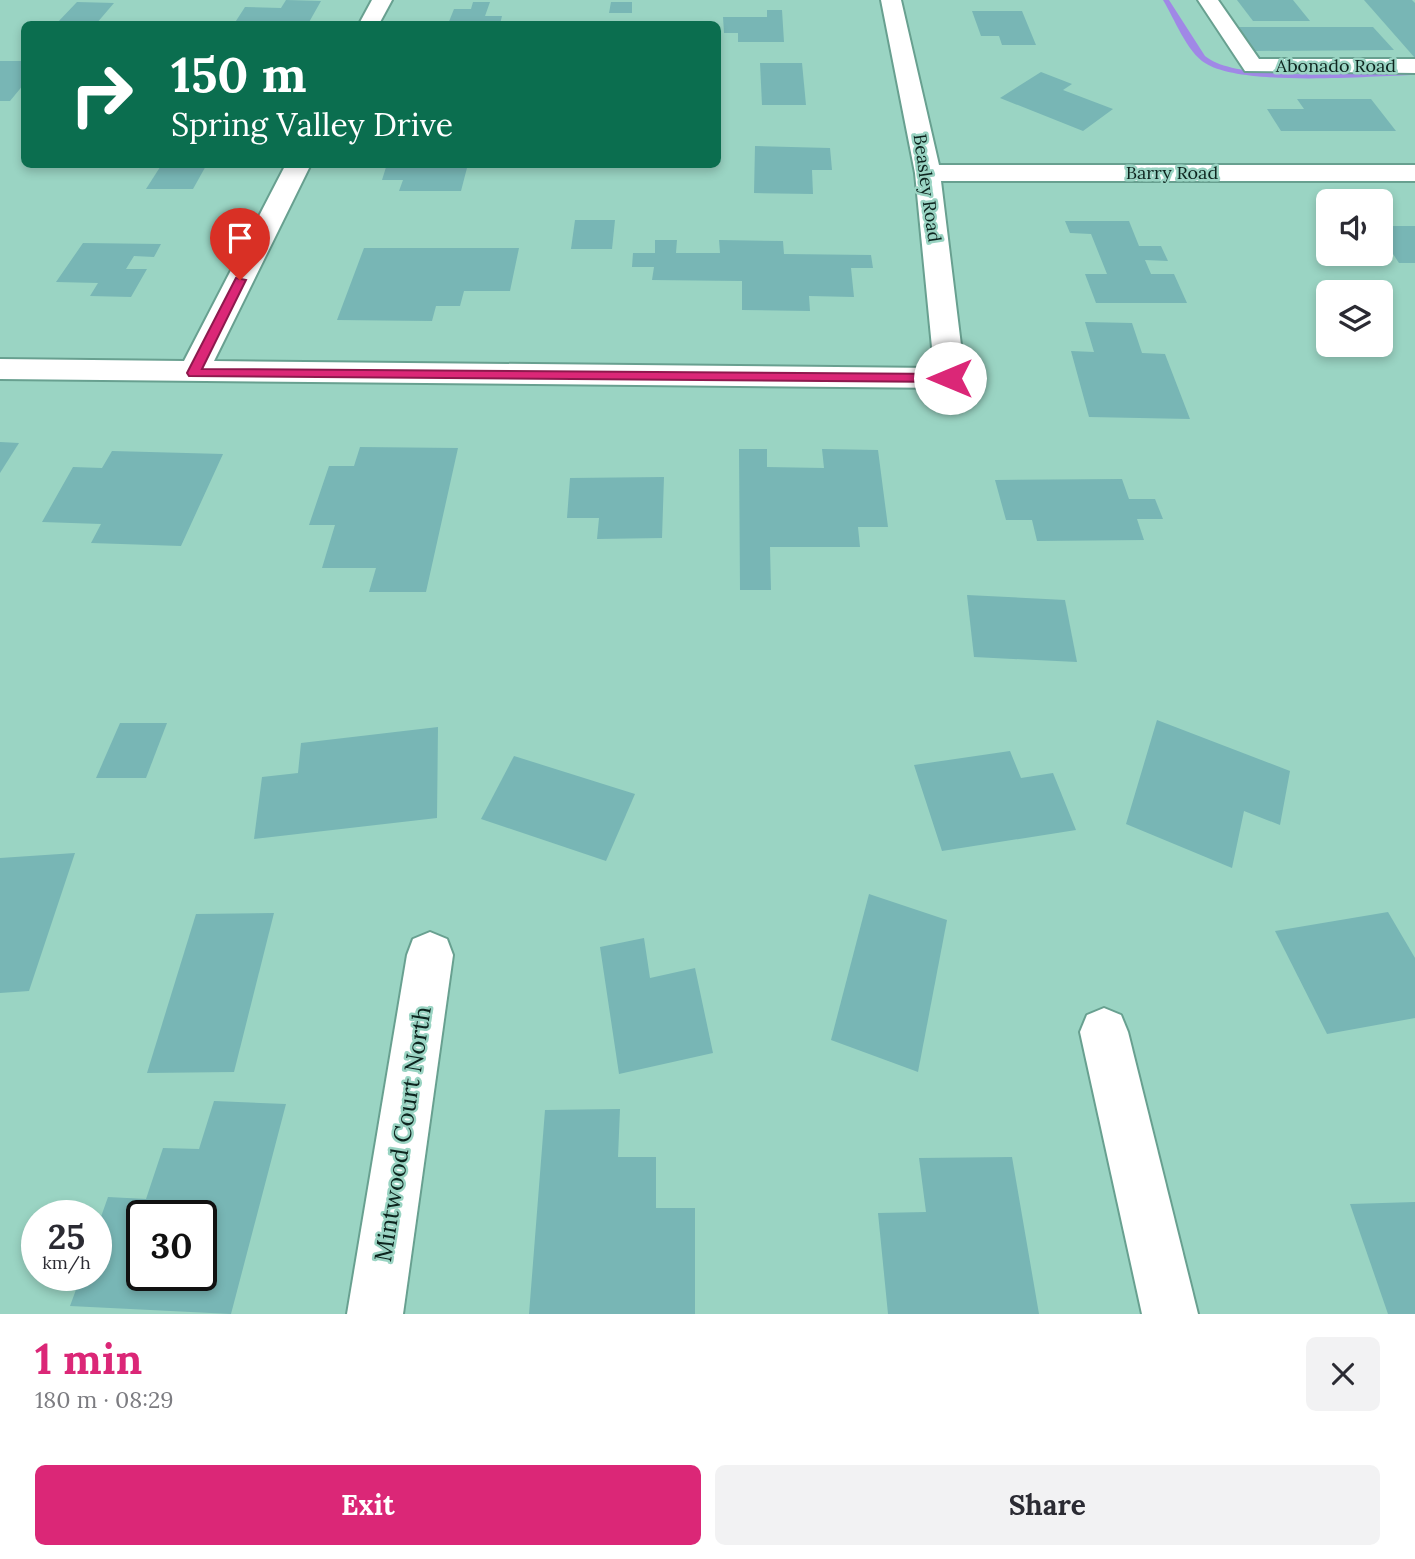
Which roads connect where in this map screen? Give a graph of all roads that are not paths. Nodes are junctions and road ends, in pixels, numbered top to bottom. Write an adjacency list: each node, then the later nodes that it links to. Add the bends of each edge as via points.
1 (382, 0): 4 (street)
2 (891, 0): 7 (street, Beasley Road)
3 (1208, 0): 5 (street, Abonado Road, via 1254,66)
4 (371, 21)
5 (1415, 66)
6 (297, 168): 10 (street)
7 (928, 173): 8 (street, Barry Road); 10 (street, Beasley Road, via 950,378)
8 (1415, 173)
9 (0, 369): 10 (street)
10 (193, 373)
11 (430, 955): 13 (street, Mintwood Court North)
12 (1104, 1032): 14 (street)
13 (375, 1314)
14 (1170, 1314)

